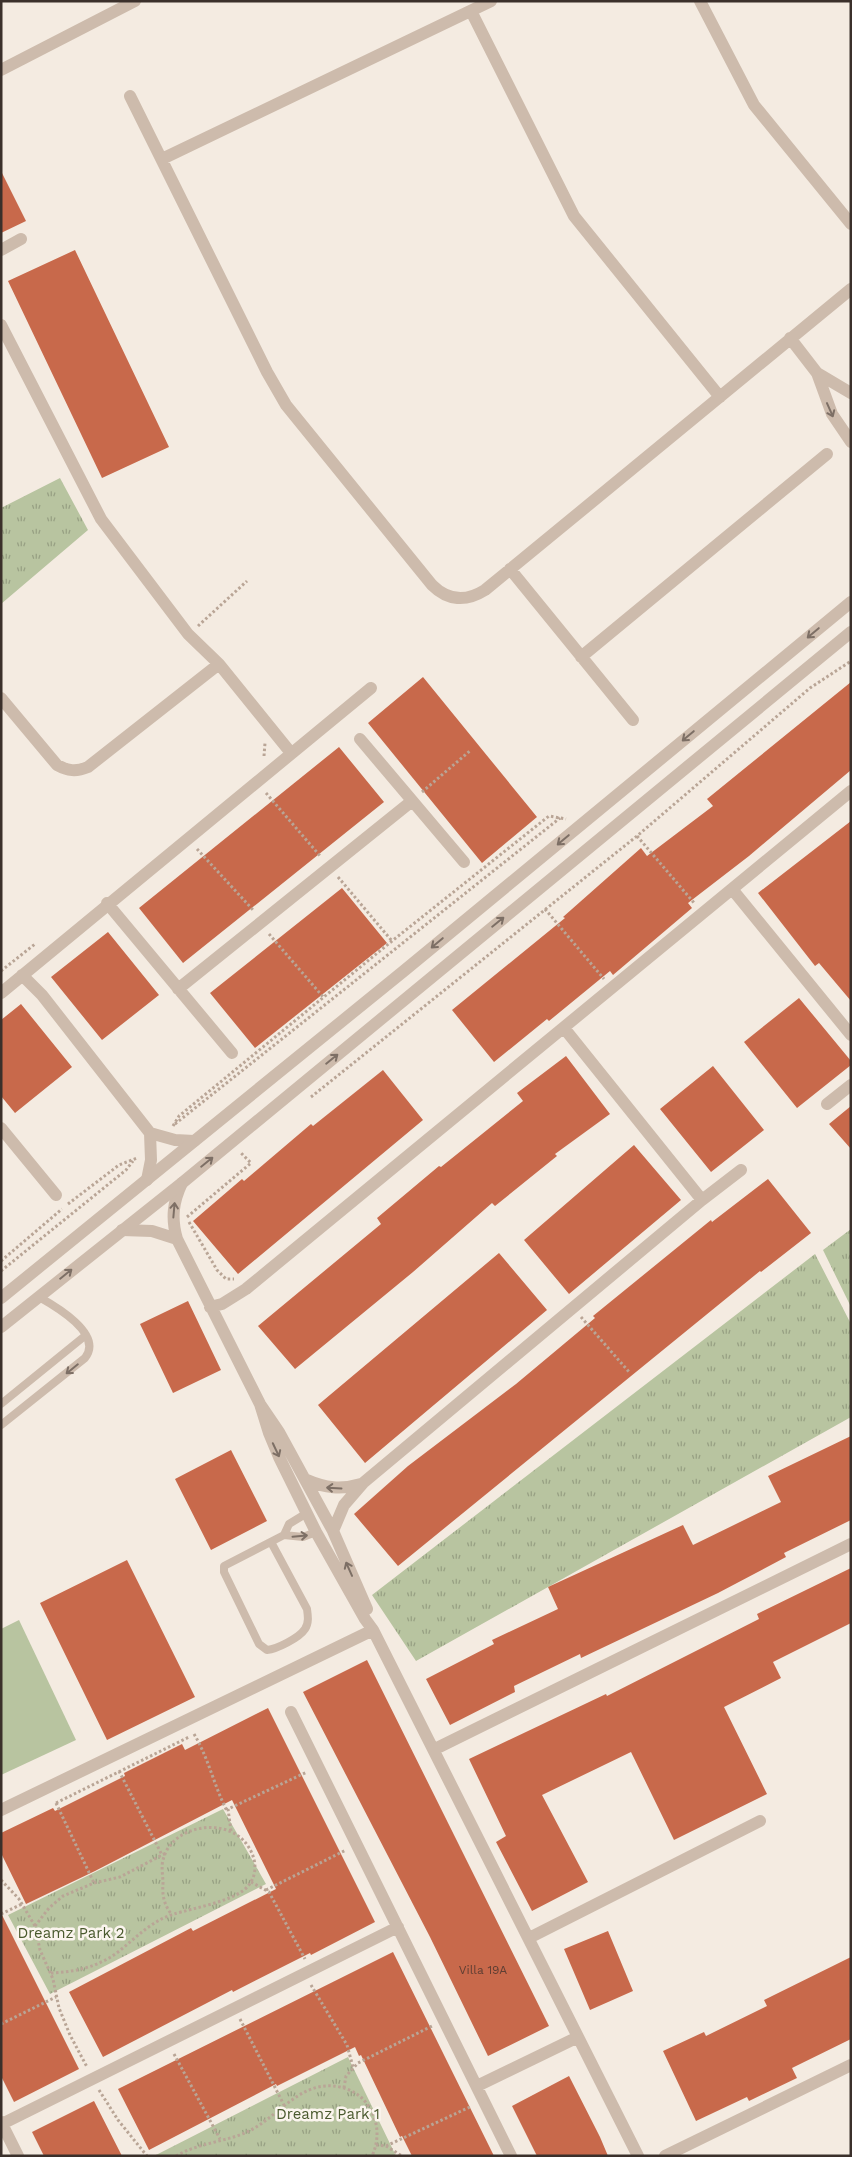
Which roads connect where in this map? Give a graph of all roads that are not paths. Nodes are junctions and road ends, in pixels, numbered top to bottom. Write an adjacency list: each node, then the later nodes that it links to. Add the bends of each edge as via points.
1 (135, 1): 5 (street)
2 (491, 1): 4 (street)
3 (700, 1): 8 (street, via 754,105)
4 (470, 11): 7 (street); 16 (street, via 574,216)
5 (1, 70)
6 (130, 96): 7 (street)
7 (162, 159): 19 (street, via 286,405 432,585 453,598 470,598)
8 (851, 224)
9 (21, 239): 10 (street)
10 (1, 250)
11 (851, 289): 13 (street)
12 (1, 325): 23 (street, via 94,508 188,634)
13 (790, 338): 14 (street); 16 (street)
14 (818, 373): 15 (street); 17 (street, one-way to 17, via 832,414)
15 (851, 393)
16 (720, 397): 19 (street)
17 (851, 442)
18 (827, 454): 22 (street)
19 (510, 569): 22 (street)
20 (851, 602): 44 (street, one-way to 44)
21 (851, 632): 47 (street, one-way to 21)
22 (581, 657): 26 (street)
23 (219, 664): 25 (street, via 80,771 64,769 56,764); 28 (street)
24 (371, 688): 28 (street)
25 (1, 698)
26 (633, 720)
27 (360, 739): 30 (street)
28 (292, 753): 33 (street)
29 (851, 791): 32 (street)
30 (412, 801): 31 (street); 35 (street)
31 (464, 862)
32 (732, 889): 37 (street); 38 (street)
33 (107, 903): 34 (street); 35 (street)
34 (22, 975): 36 (street); 43 (street, via 42,995)
35 (178, 989): 39 (street)
36 (1, 992)
37 (564, 1028): 49 (street); 54 (street, via 246,1289 222,1304)
38 (851, 1035)
39 (232, 1054)
40 (851, 1085): 41 (street)
41 (826, 1104)
42 (2, 1132): 48 (street)
43 (150, 1133): 44 (street); 46 (street)
44 (194, 1141): 46 (street)
45 (741, 1170): 49 (street)
46 (147, 1180): 53 (street)
47 (182, 1183): 50 (street); 51 (street, one-way to 47, via 172,1215)
48 (56, 1195)
49 (702, 1200): 61 (street)
50 (122, 1230): 51 (street, via 152,1231); 52 (street, one-way to 50)
51 (176, 1239): 54 (street)
52 (39, 1297): 55 (street); 56 (lane, via 70,1316)
53 (1, 1298)
54 (210, 1306): 58 (street)
55 (1, 1327)
56 (86, 1335): 57 (lane); 59 (lane, one-way to 59, via 89,1349 85,1358)
57 (1, 1404)
58 (260, 1404): 60 (street); 62 (street, one-way to 62, via 269,1433)
59 (1, 1426)
60 (307, 1480): 61 (street, one-way to 60, via 349,1488 334,1488); 63 (street)
61 (363, 1483): 63 (street, via 344,1504)
62 (307, 1513): 64 (street); 65 (lane, via 289,1524)
63 (333, 1531): 68 (street, one-way to 63)
64 (316, 1532): 65 (lane, one-way to 64, via 303,1536); 68 (street)
65 (284, 1535): 66 (lane)
66 (271, 1542): 66 (lane, via 308,1616 305,1629 300,1634 267,1650 259,1644 223,1569 228,1562)
67 (851, 1544): 70 (street)
68 (373, 1630): 70 (street); 71 (street)
69 (291, 1712): 73 (street)
70 (435, 1749): 74 (street)
71 (1, 1810)
72 (760, 1821): 74 (street)
73 (398, 1927): 77 (street); 78 (street)
74 (529, 1938): 75 (street)
75 (578, 2036): 77 (street); 81 (street)
76 (851, 2065): 82 (street)
77 (477, 2086): 80 (street)
78 (2, 2123): 79 (street)
79 (18, 2156)
80 (512, 2156)
81 (638, 2156)
82 (665, 2156)

